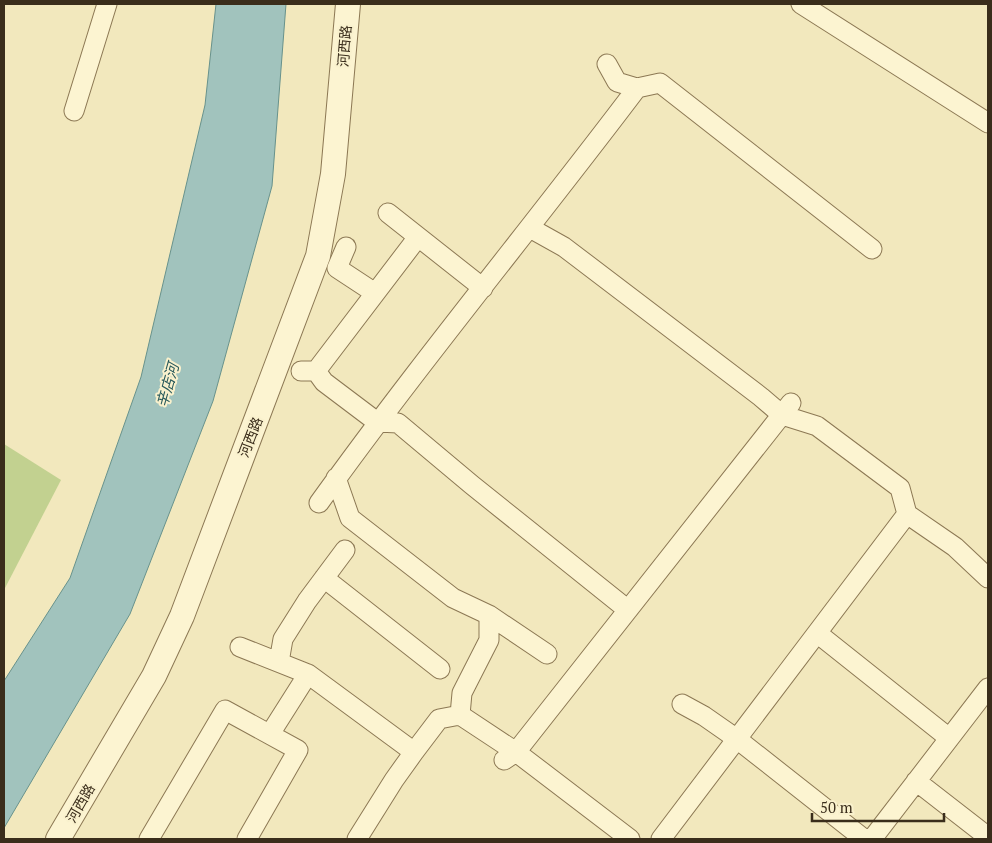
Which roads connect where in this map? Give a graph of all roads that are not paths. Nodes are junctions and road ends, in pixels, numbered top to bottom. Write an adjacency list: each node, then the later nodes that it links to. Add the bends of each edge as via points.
1 (107, 4): 6 (street)
2 (348, 4): 41 (street, 河西路, via 332,174 318,256 182,616 154,676)
3 (802, 4): 7 (street)
4 (607, 64): 5 (street, via 617,82)
5 (637, 88): 9 (street); 12 (street, via 660,83)
6 (74, 111)
7 (988, 123)
8 (388, 213): 10 (street)
9 (530, 228): 13 (street); 15 (street, via 564,248 761,397)
10 (418, 237): 13 (street); 14 (street)
11 (346, 247): 14 (street, via 337,268)
12 (872, 249)
13 (483, 288): 16 (street)
14 (375, 293): 16 (street, via 308,371)
15 (786, 409): 19 (street, via 817,426 900,488); 23 (street)
16 (377, 422): 17 (street); 23 (street, via 398,423)
17 (336, 478): 18 (street); 24 (street, via 350,518 453,598)
18 (318, 503)
19 (907, 514): 22 (street, via 954,547); 25 (street)
20 (345, 550): 21 (street)
21 (324, 578): 28 (street, via 283,639); 29 (street)
22 (988, 578)
23 (628, 610): 38 (street)
24 (489, 616): 27 (street); 33 (street, via 489,640 462,693)
25 (817, 633): 35 (street); 36 (street)
26 (240, 647): 28 (street)
27 (547, 654)
28 (279, 662): 30 (street)
29 (440, 669)
30 (308, 674): 34 (street); 37 (street)
31 (988, 688): 35 (street)
32 (682, 704): 36 (street)
33 (460, 715): 37 (street, via 439,719); 38 (street)
34 (270, 734): 42 (street, via 225,710); 43 (street, via 298,750)
35 (949, 738): 39 (street)
36 (737, 739): 46 (street); 47 (street)
37 (414, 752): 44 (street)
38 (510, 756): 45 (street)
39 (916, 781): 40 (street); 48 (street)
40 (988, 838)
41 (58, 839)
42 (148, 839)
43 (247, 839)
44 (357, 839)
45 (630, 839)
46 (661, 839)
47 (864, 839)
48 (872, 839)

